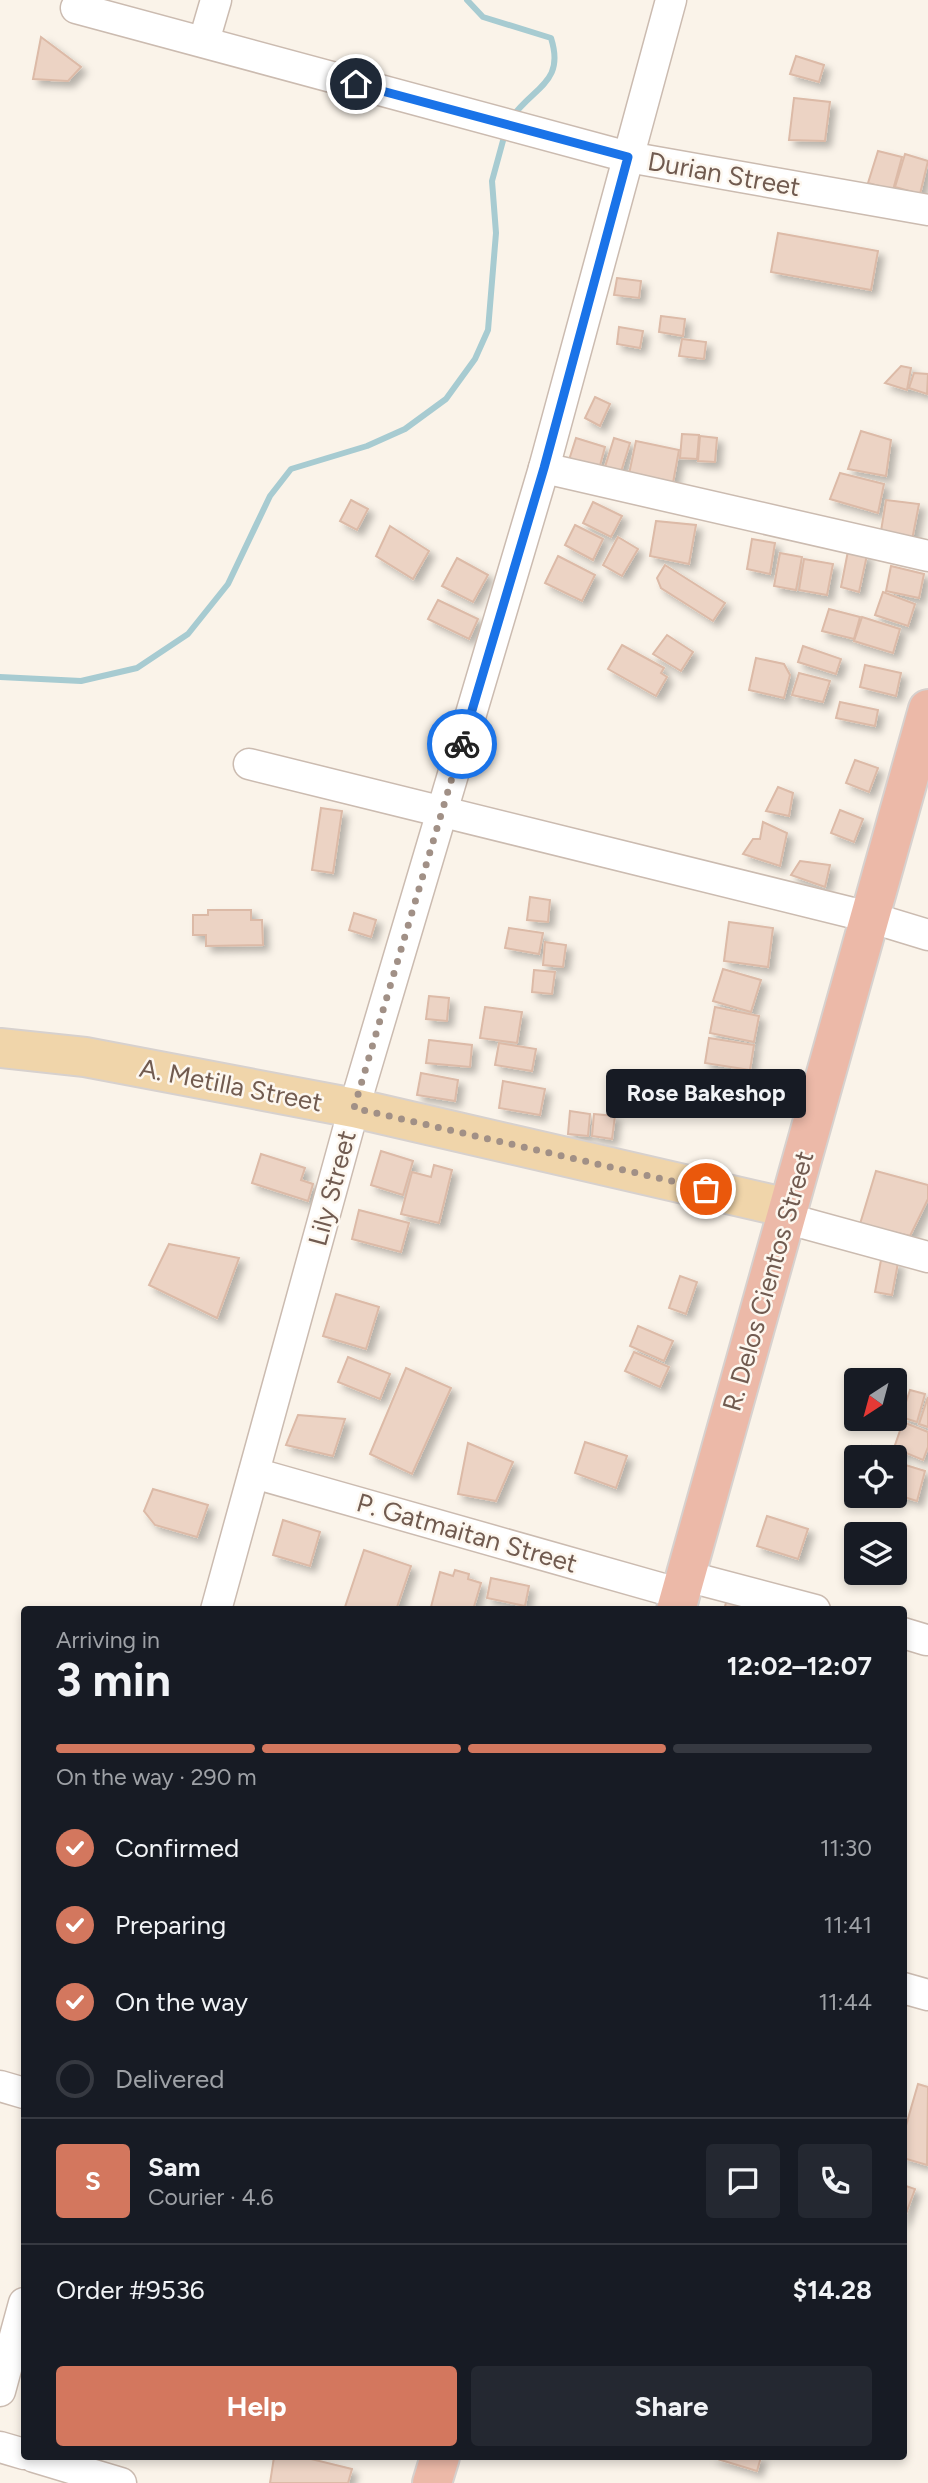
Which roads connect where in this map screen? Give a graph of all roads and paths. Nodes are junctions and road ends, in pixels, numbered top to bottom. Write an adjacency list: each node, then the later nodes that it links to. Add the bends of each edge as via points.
1 (216, 0): 4 (street)
2 (671, 0): 5 (street, Lily Street)
3 (76, 8): 4 (street, Durian Street)
4 (204, 41): 5 (street, Durian Street)
5 (628, 157): 6 (street, Durian Street); 7 (street, Lily Street)
6 (928, 210)
7 (544, 468): 8 (street); 11 (street, Lily Street)
8 (928, 556)
9 (926, 721): 12 (highway, R. Delos Cientos Street)
10 (249, 764): 11 (street)
11 (442, 811): 12 (street); 15 (street, Lily Street)
12 (869, 917): 13 (street); 16 (highway, R. Delos Cientos Street)
13 (928, 935)
14 (0, 1048): 15 (main road, A. Metilla Street, via 85,1057)
15 (354, 1108): 16 (main road, A. Metilla Street); 18 (street, Lily Street)
16 (786, 1213): 17 (street); 19 (highway, R. Delos Cientos Street)
17 (928, 1257)
18 (254, 1473): 19 (street, P. Gatmaitan Street); 20 (street, Lily Street)
19 (681, 1593): 21 (street, P. Gatmaitan Street)
20 (217, 1606)
21 (783, 1606)
22 (907, 1989): 23 (street)
23 (928, 1995)
24 (0, 2086): 25 (street)
25 (21, 2092)
26 (21, 2315): 27 (street)
27 (0, 2391)
28 (0, 2447): 29 (street)
29 (21, 2453)
30 (44, 2460): 32 (street)
31 (439, 2460): 33 (highway)
32 (121, 2483)
33 (432, 2483)

